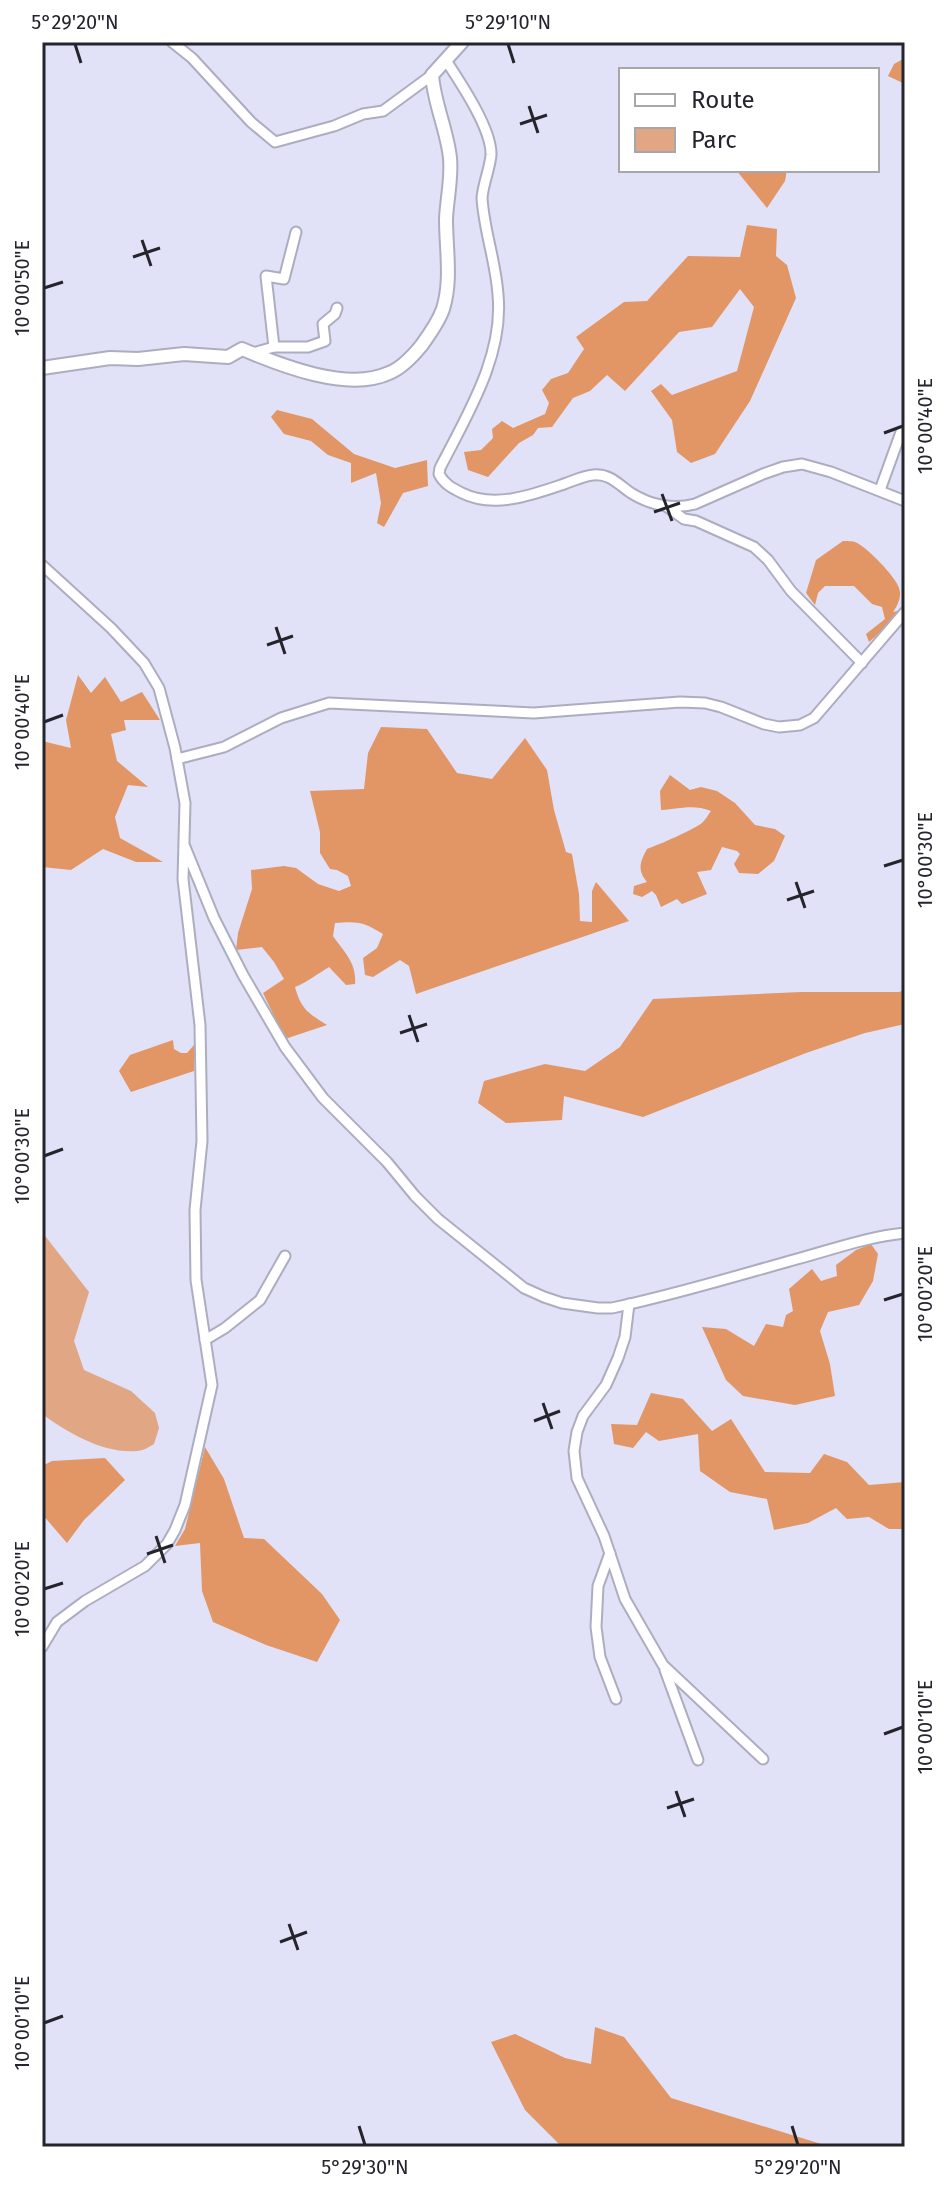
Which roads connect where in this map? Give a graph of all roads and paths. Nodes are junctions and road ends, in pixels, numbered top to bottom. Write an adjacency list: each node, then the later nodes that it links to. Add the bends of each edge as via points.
1 (172, 42): 3 (street)
2 (462, 42): 4 (street)
3 (183, 46): 5 (street, via 275,142 383,111)
4 (445, 59): 5 (street); 14 (street, via 490,146 482,198 499,311 484,377 440,468 441,479 466,495 498,501 586,475 606,475 642,500)
5 (432, 75): 9 (street, via 450,175 447,286 443,308 428,335 398,369 363,380 299,371)
6 (296, 232): 8 (street, via 284,279 266,276)
7 (337, 308): 8 (street, via 323,324 325,341)
8 (274, 347): 9 (street)
9 (252, 354): 10 (street, via 242,349 228,357 110,358)
10 (42, 368)
11 (905, 432): 12 (street)
12 (880, 490): 13 (street); 14 (street, via 802,464 763,474 686,507)
13 (905, 501)
14 (666, 506): 17 (street, via 684,519 754,547)
15 (42, 565): 18 (street, via 151,673)
16 (905, 612): 17 (street)
17 (862, 663): 18 (street, via 814,718 789,727 692,703 534,713 329,703 281,718 224,747)
18 (177, 759): 19 (street, via 185,803)
19 (184, 844): 22 (street, via 230,949 285,1047 323,1098 415,1196 524,1288 581,1306); 23 (street, via 183,879 200,1025 202,1131 195,1259)
20 (905, 1233): 22 (street, via 848,1242)
21 (285, 1256): 23 (street, via 260,1300)
22 (629, 1304): 24 (street, via 618,1358 583,1416 574,1451 577,1478)
23 (205, 1340): 25 (street, via 212,1385 175,1530 145,1566 57,1622)
24 (610, 1553): 26 (street, via 625,1599); 27 (street, via 598,1586 596,1627 600,1657)
25 (42, 1647)
26 (663, 1665): 28 (street); 29 (street)
27 (616, 1699)
28 (763, 1759)
29 (698, 1760)

